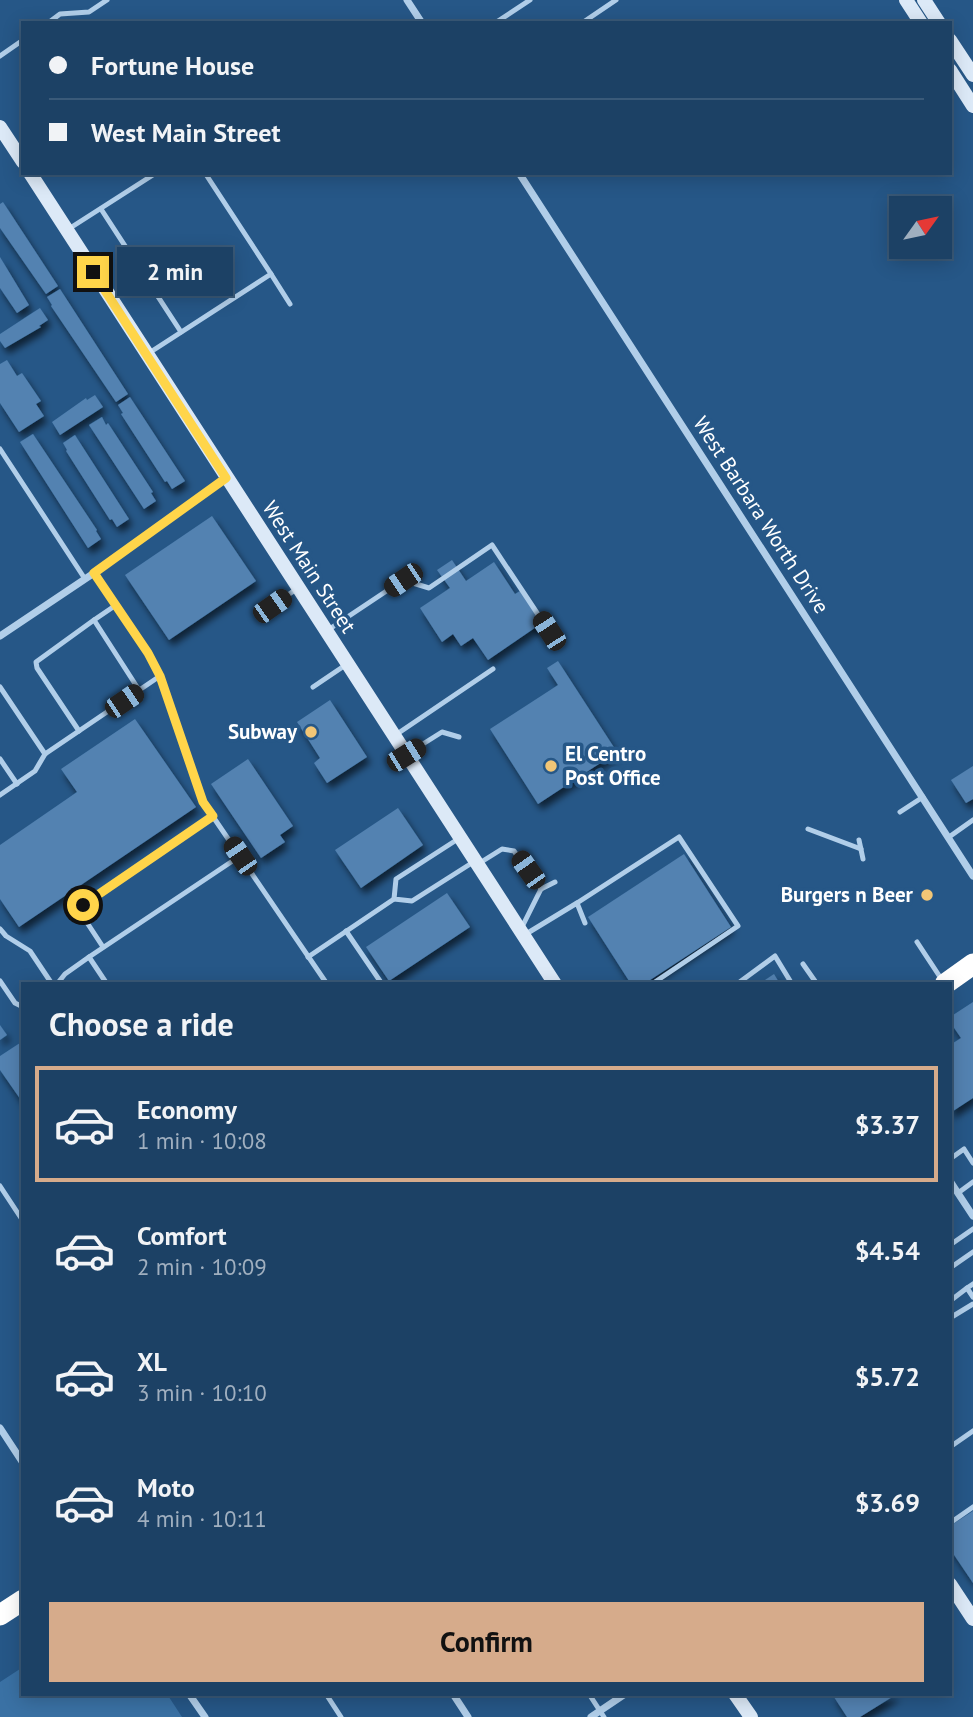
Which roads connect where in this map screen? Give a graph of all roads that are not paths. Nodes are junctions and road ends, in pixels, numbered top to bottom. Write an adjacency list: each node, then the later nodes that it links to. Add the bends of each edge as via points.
1 (107, 0): 8 (lane, via 89,12 61,15)
2 (407, 0): 9 (street)
3 (530, 0): 6 (lane)
4 (616, 0): 11 (lane)
5 (906, 0): 7 (street)
6 (521, 2): 10 (lane)
7 (923, 12)
8 (51, 21)
9 (421, 21)
10 (497, 21)
11 (585, 21)
12 (21, 41): 15 (lane)
13 (952, 43): 17 (street)
14 (0, 44): 15 (lane)
15 (3, 54)
16 (952, 73): 18 (street)
17 (973, 75)
18 (973, 106)
19 (0, 128): 20 (street)
20 (21, 159)
21 (31, 175): 26 (street, West Main Street)
22 (153, 175): 25 (lane)
23 (206, 175): 27 (lane)
24 (523, 175): 56 (street, West Barbara Worth Drive)
25 (101, 209): 26 (lane); 29 (lane)
26 (67, 231): 30 (street, West Main Street)
27 (271, 274): 28 (lane); 29 (lane)
28 (290, 304)
29 (181, 332): 30 (lane)
30 (147, 355): 32 (street, West Main Street)
31 (0, 449): 34 (lane)
32 (226, 478): 33 (street); 35 (street, West Main Street)
33 (94, 573): 34 (street); 36 (lane)
34 (85, 579): 41 (street)
35 (298, 588): 37 (lane); 40 (street, West Main Street)
36 (116, 605): 38 (lane); 44 (lane)
37 (272, 606)
38 (94, 620): 47 (lane); 48 (lane, via 36,662)
39 (549, 631): 40 (lane, via 492,545 429,588 403,580)
40 (326, 632): 42 (street, West Main Street)
41 (0, 636)
42 (347, 664): 46 (lane); 49 (street, West Main Street)
43 (493, 669): 49 (lane)
44 (160, 676): 47 (lane); 58 (lane, via 203,802)
45 (0, 687): 51 (lane)
46 (313, 687)
47 (139, 690): 48 (lane)
48 (79, 731): 51 (lane)
49 (394, 736): 52 (street, West Main Street)
50 (459, 737): 52 (lane, via 442,732)
51 (45, 754): 54 (lane, via 35,771)
52 (406, 755): 61 (street, West Main Street)
53 (0, 759): 54 (lane)
54 (17, 784): 55 (lane)
55 (0, 795)
56 (923, 797): 57 (lane); 62 (street, West Barbara Worth Drive)
57 (900, 812)
58 (213, 816): 65 (lane); 78 (lane, via 83,905 82,915)
59 (973, 820): 62 (lane)
60 (808, 829): 64 (lane)
61 (460, 837): 67 (street, West Main Street); 71 (lane, via 397,879)
62 (949, 837): 68 (street, West Barbara Worth Drive)
63 (859, 841): 64 (lane)
64 (860, 849): 66 (lane)
65 (240, 856): 78 (lane); 80 (lane)
66 (863, 859)
67 (477, 863): 70 (lane, via 502,849 514,851); 71 (lane, via 412,901); 76 (street, West Main Street)
68 (973, 876)
69 (555, 882): 70 (lane)
70 (541, 890): 76 (lane)
71 (394, 899): 75 (lane)
72 (577, 903): 73 (lane); 76 (lane); 90 (lane, via 679,837 738,926)
73 (585, 923)
74 (0, 929): 84 (lane, via 30,951)
75 (346, 931): 80 (lane); 88 (lane)
76 (522, 933): 89 (street, West Main Street)
77 (917, 942): 94 (lane)
78 (103, 947): 79 (lane)
79 (89, 957): 85 (lane); 86 (lane)
80 (308, 957): 87 (lane)
81 (803, 964): 93 (lane)
82 (969, 970): 95 (highway)
83 (0, 981): 96 (lane)
84 (53, 982)
85 (57, 982)
86 (106, 982)
87 (326, 982)
88 (381, 982)
89 (554, 982)
90 (655, 982)
91 (740, 982): 92 (lane, via 775,956)
92 (791, 982)
93 (816, 982)
94 (943, 982)
95 (948, 982)
96 (21, 1006)
97 (952, 1158): 98 (lane, via 964,1149)
98 (973, 1163)
99 (973, 1182): 102 (lane)
100 (952, 1184): 102 (street)
101 (0, 1186): 104 (lane)
102 (958, 1193): 103 (street)
103 (973, 1216)
104 (21, 1218)
105 (973, 1229): 106 (lane)
106 (952, 1244)
107 (973, 1252): 108 (lane)
108 (952, 1267)
109 (973, 1284): 110 (lane)
110 (967, 1288): 111 (lane); 112 (lane)
111 (973, 1297)
112 (952, 1299)
113 (973, 1304): 114 (lane)
114 (952, 1317)
115 (0, 1428): 118 (street)
116 (973, 1431): 117 (lane)
117 (952, 1446)
118 (21, 1460)
119 (973, 1507): 120 (lane)
120 (952, 1522)
121 (952, 1587): 124 (street)
122 (21, 1601): 123 (highway)
123 (0, 1615)
124 (973, 1619)
125 (190, 1696): 132 (street)
126 (327, 1696): 133 (lane)
127 (454, 1696): 134 (street)
128 (590, 1696): 131 (lane)
129 (623, 1696): 131 (street)
130 (736, 1696): 136 (street)
131 (602, 1714): 135 (street)
132 (205, 1717)
133 (341, 1717)
134 (468, 1717)
135 (591, 1717)
136 (751, 1717)

